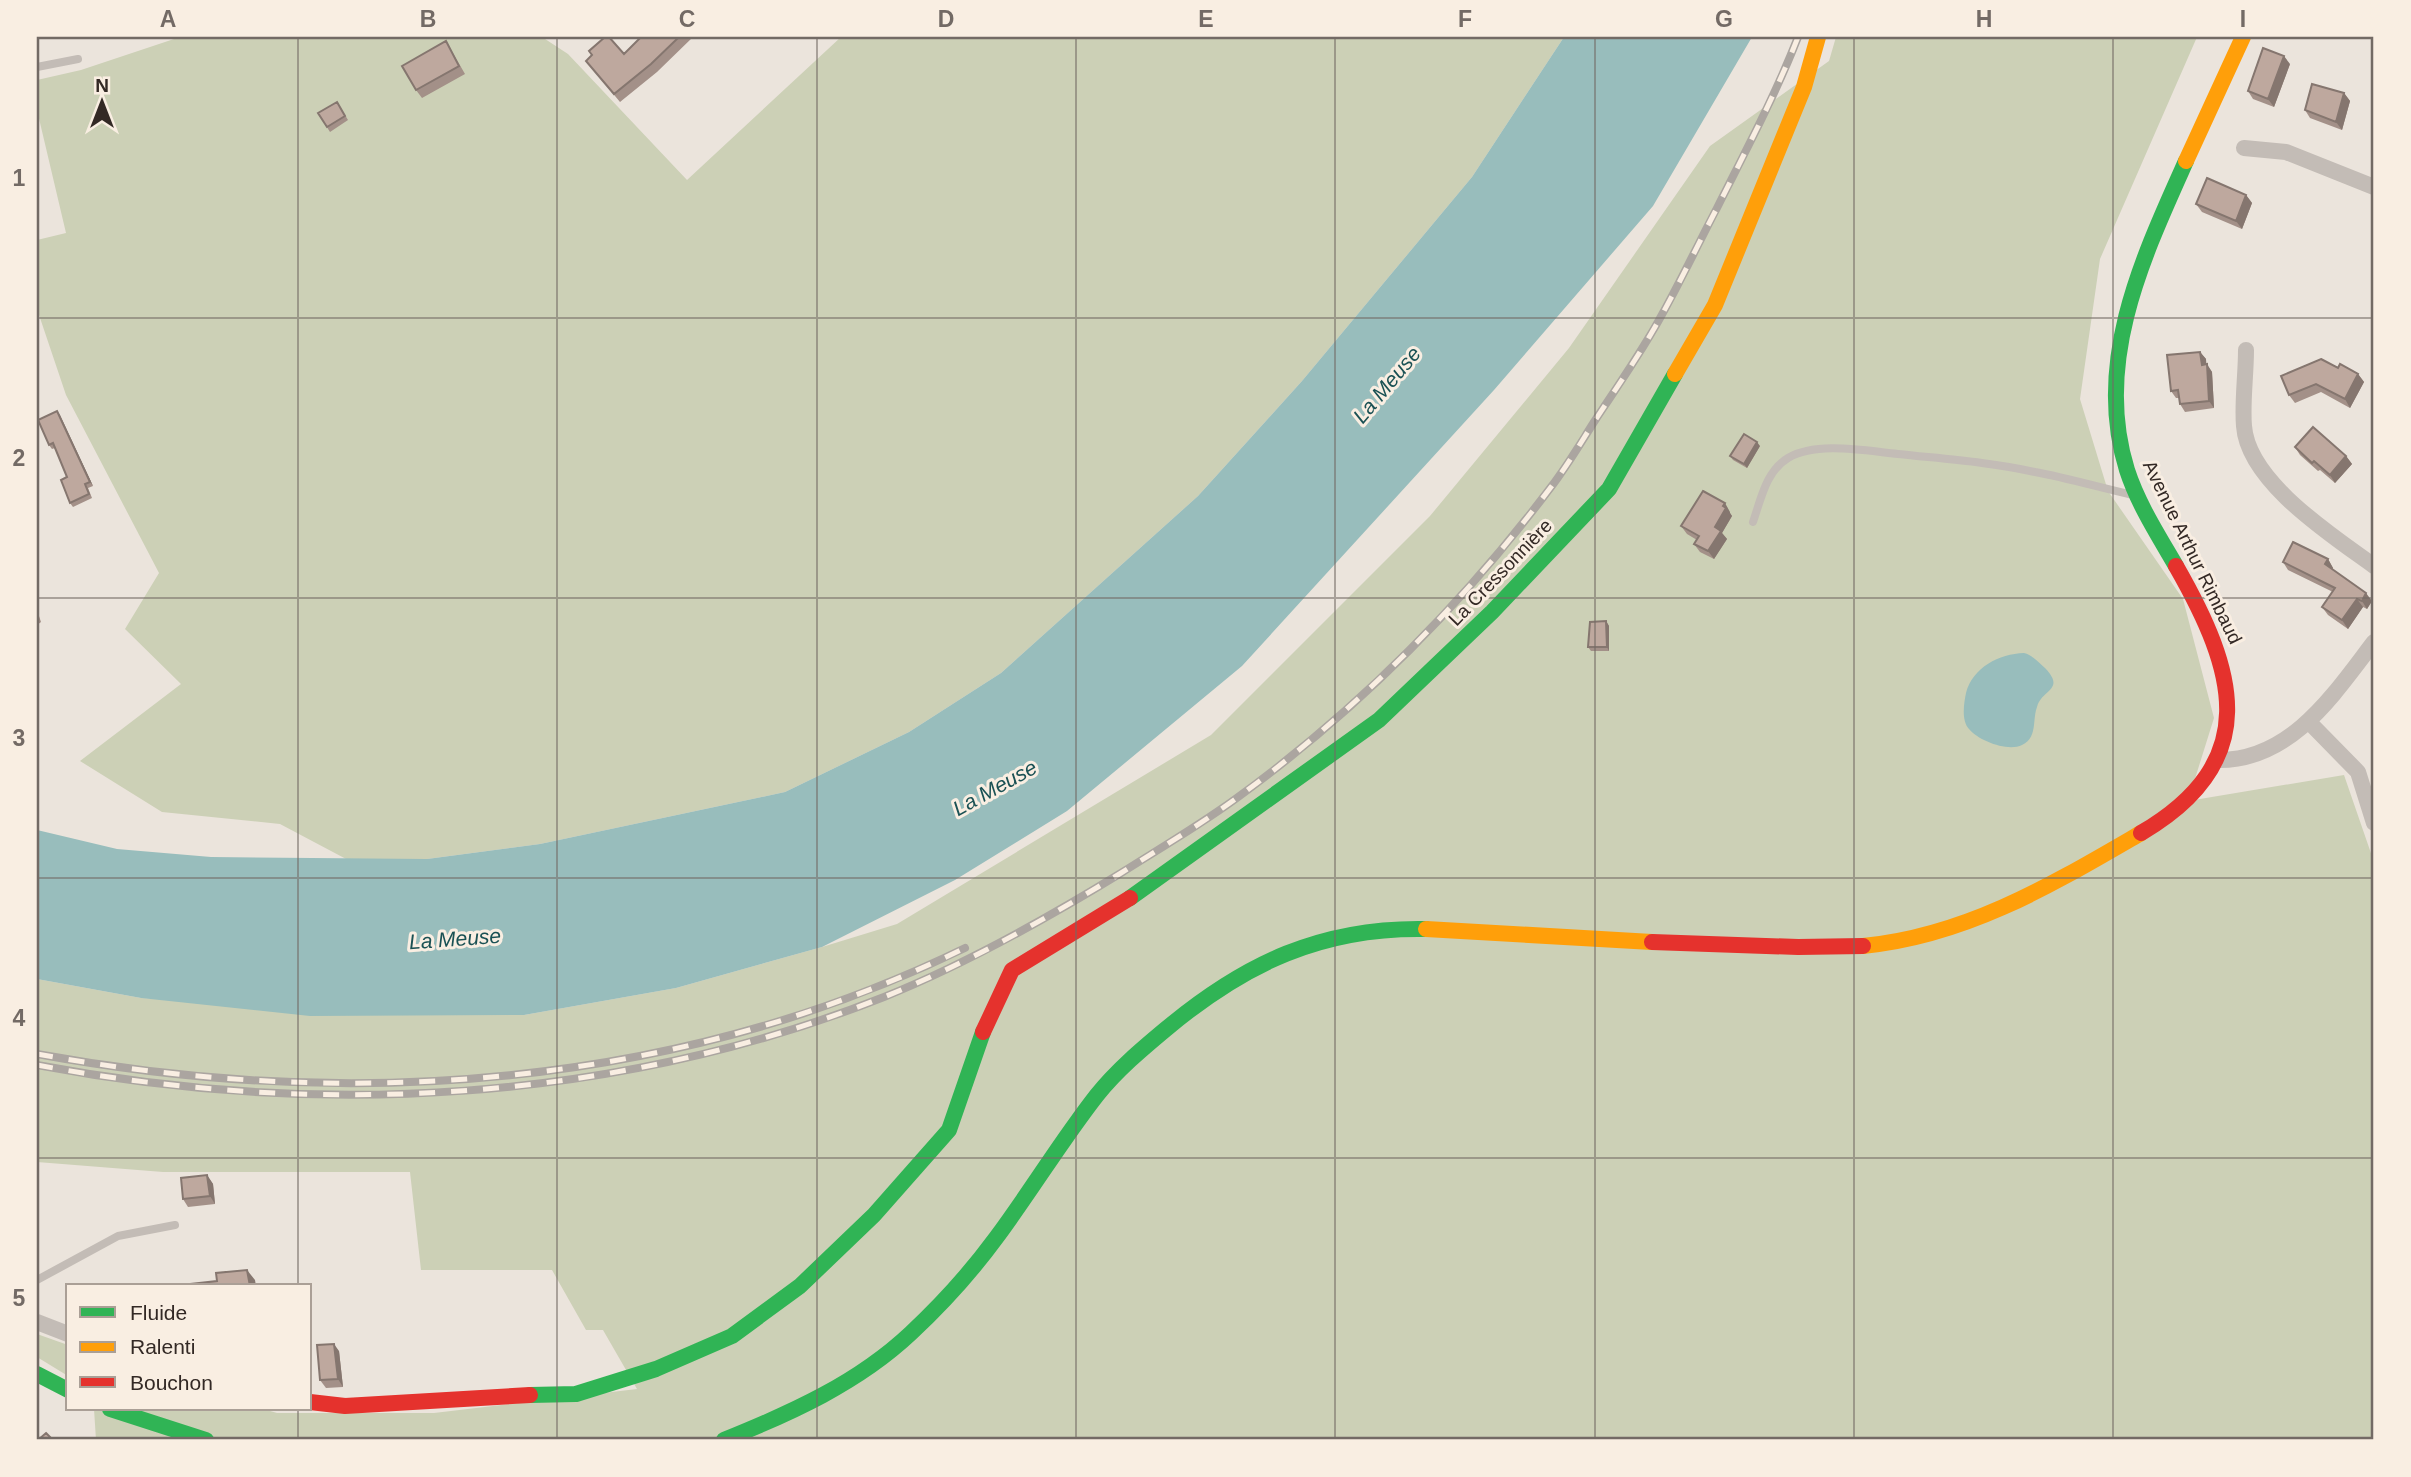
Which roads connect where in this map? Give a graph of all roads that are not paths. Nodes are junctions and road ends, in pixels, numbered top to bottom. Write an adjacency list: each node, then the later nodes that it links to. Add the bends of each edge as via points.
1 (1818, 37): 21 (street, La Cressonnière, via 1804,87 1715,305 1609,489 1492,612 1379,720 1134,896 1012,970 979,1041 949,1130 874,1215 800,1286 732,1336 656,1369 576,1394 345,1406)
2 (2243, 37): 8 (street, Avenue Arthur Rimbaud, via 2168,200 2124,320 2116,403 2121,440)
3 (78, 59): 4 (lane)
4 (37, 67)
5 (2244, 148): 6 (street, via 2286,152)
6 (2374, 187)
7 (2246, 350): 10 (street, via 2244,429 2257,464 2313,521)
8 (2140, 497): 9 (lane, via 2034,471 1841,448 1811,451 1778,466 1768,479); 13 (street, Avenue Arthur Rimbaud, via 2221,657 2226,730)
9 (1753, 522)
10 (2374, 566)
11 (2374, 642): 12 (street)
12 (2309, 722): 13 (street, via 2275,747); 14 (street, via 2358,772)
13 (2218, 760): 24 (street, Avenue Arthur Rimbaud, via 2184,805 2148,829 2033,895 1932,935 1824,948 1418,930 1346,935 1275,956 1213,990 1126,1064 1100,1091 968,1275 906,1338 827,1393)
14 (2374, 823)
15 (175, 1225): 16 (lane, via 118,1236)
16 (37, 1280)
17 (37, 1322): 18 (street)
18 (66, 1333)
19 (37, 1374): 20 (street)
20 (66, 1389)
21 (312, 1402)
22 (113, 1410): 23 (street)
23 (206, 1440)
24 (724, 1440)

